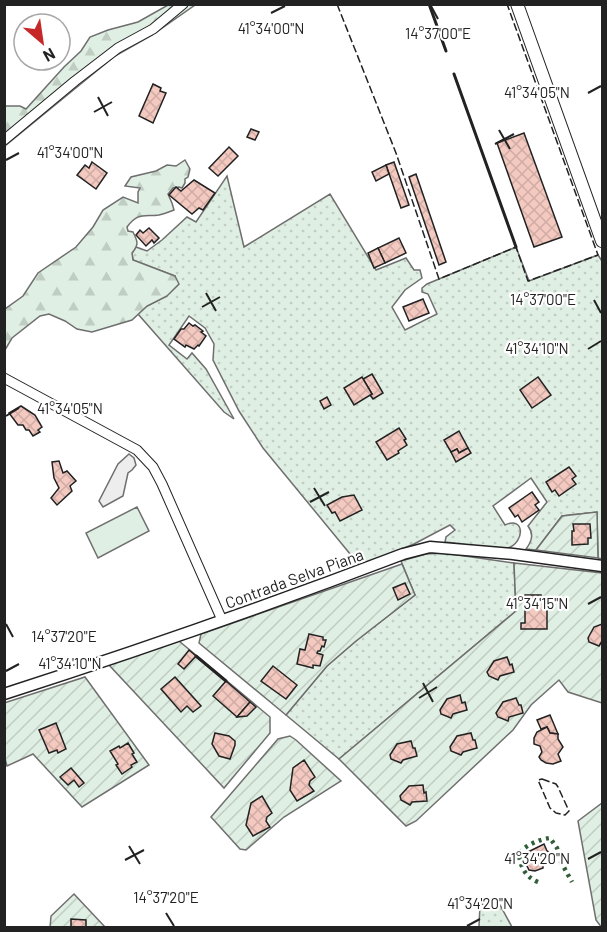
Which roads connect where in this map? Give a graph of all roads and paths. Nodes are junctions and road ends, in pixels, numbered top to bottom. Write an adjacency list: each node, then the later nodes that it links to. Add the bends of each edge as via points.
1 (183, 4): 3 (street, via 153,29 118,48)
2 (517, 4): 4 (main road)
3 (4, 140)
4 (603, 241)
5 (4, 378): 7 (street, via 137,450 153,467)
6 (603, 566): 7 (street, Contrada Selva Piana, via 430,547)
7 (222, 620): 8 (street, Contrada Selva Piana)
8 (4, 694)

